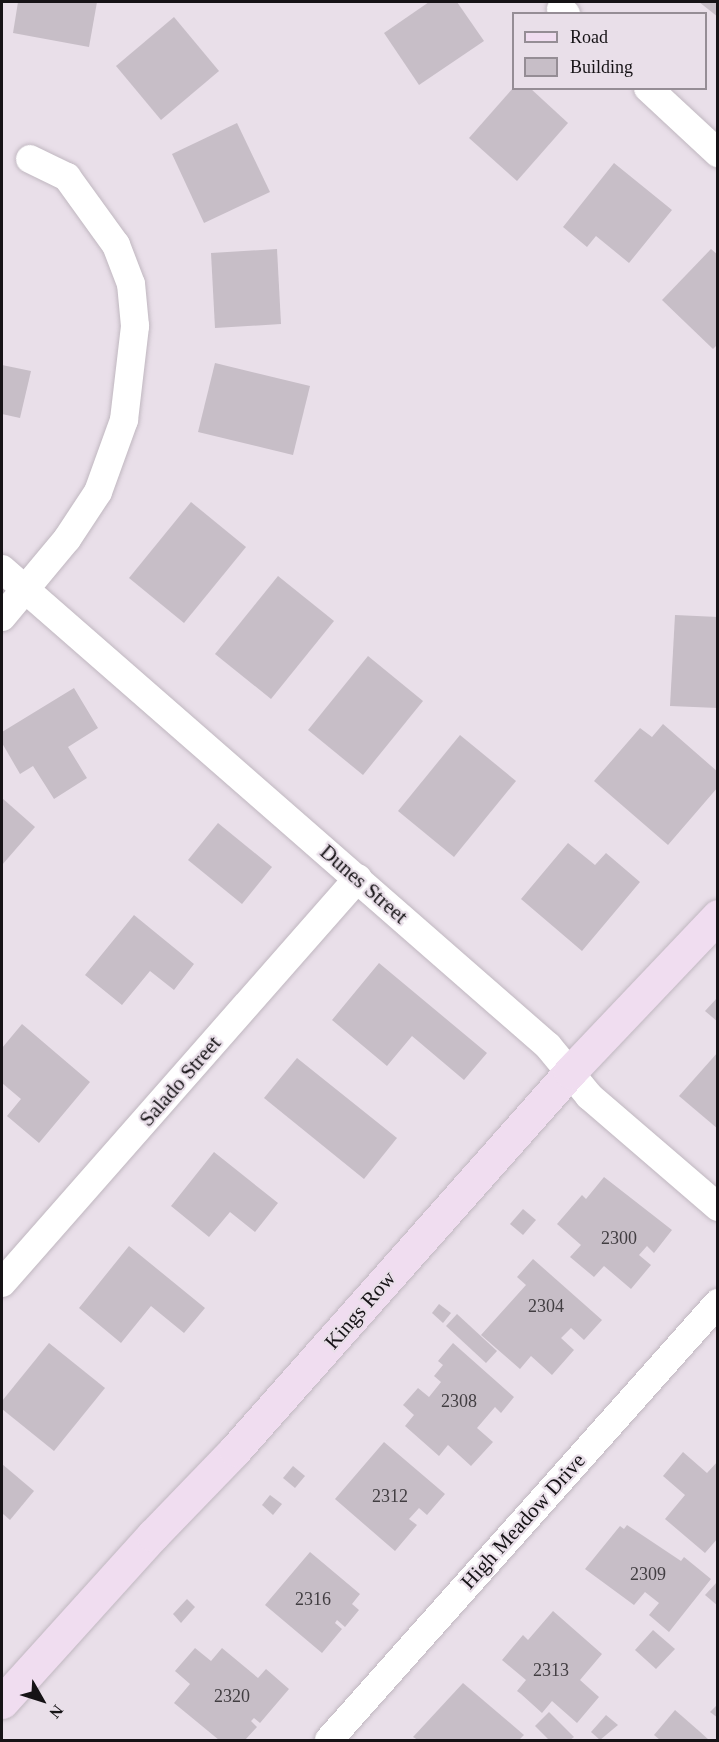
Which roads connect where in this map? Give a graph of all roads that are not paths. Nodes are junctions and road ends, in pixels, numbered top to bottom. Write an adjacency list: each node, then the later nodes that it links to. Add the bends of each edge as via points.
1 (650, 90): 2 (street)
2 (717, 153)
3 (30, 159): 5 (street, via 67,177 117,245 131,284 135,326 124,420 98,492)
4 (2, 569): 5 (street, Dunes Street)
5 (27, 588): 6 (street); 7 (street, Dunes Street)
6 (2, 617)
7 (358, 878): 9 (street, Dunes Street, via 548,1046); 11 (street, Salado Street)
8 (717, 916): 9 (street, Kings Row)
9 (570, 1072): 10 (street, Dunes Street, via 588,1096); 13 (street, Kings Row, via 235,1450)
10 (717, 1207)
11 (2, 1283)
12 (717, 1303): 14 (street, High Meadow Drive)
13 (2, 1702)
14 (329, 1740)

